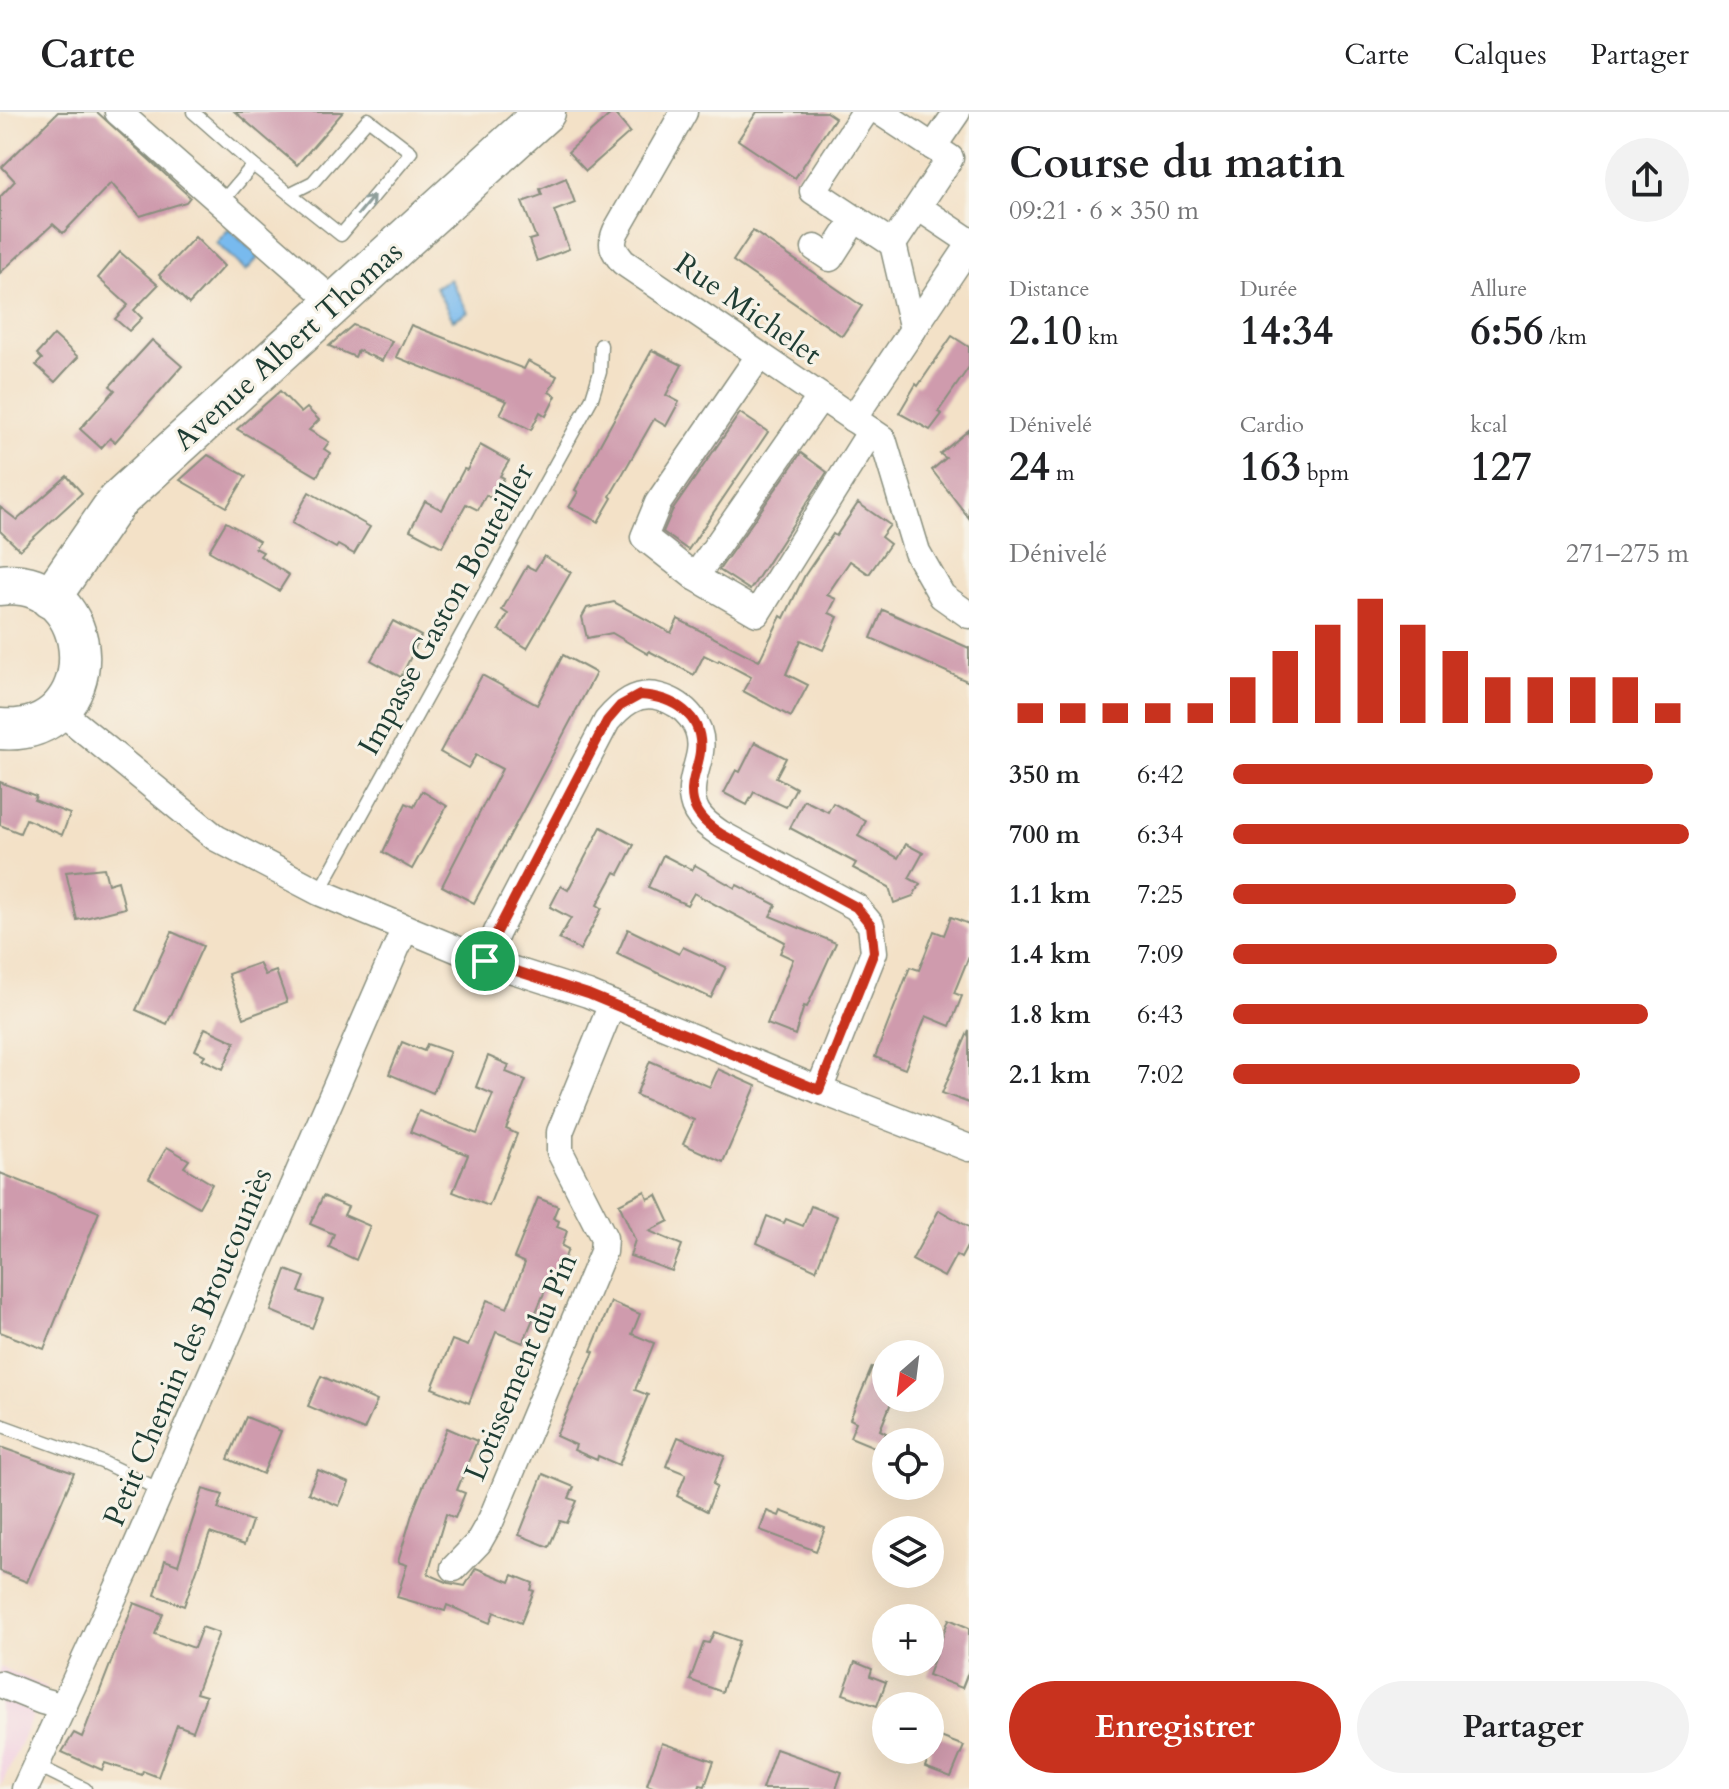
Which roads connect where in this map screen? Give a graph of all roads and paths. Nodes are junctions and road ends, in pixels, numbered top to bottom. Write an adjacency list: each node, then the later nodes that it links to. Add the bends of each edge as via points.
1 (118, 112): 11 (street)
2 (193, 112): 9 (lane)
3 (545, 112): 17 (main road, Avenue Albert Thomas)
4 (684, 112): 20 (street, Rue Michelet, via 616,231 613,249 623,262)
5 (865, 112): 13 (street, via 813,191)
6 (880, 112): 8 (street)
7 (957, 112): 8 (street)
8 (933, 147): 12 (street, via 950,158)
9 (253, 165): 10 (lane); 11 (lane)
10 (289, 194): 10 (lane, one-way to 10, via 341,235 411,152 368,119 313,182)
11 (221, 203): 17 (street)
12 (918, 207): 14 (street); 15 (street)
13 (855, 219): 14 (street); 16 (street, via 830,258)
14 (893, 244): 18 (street)
15 (969, 244): 18 (street)
16 (815, 248)
17 (335, 303): 25 (main road, Avenue Albert Thomas, via 117,501)
18 (913, 330): 22 (street)
19 (601, 345): 29 (lane, Impasse Gaston Bouteiller, via 592,398)
20 (759, 356): 21 (street, Rue Michelet); 23 (street, via 658,503 644,537)
21 (820, 398): 22 (street, Rue Michelet); 23 (street)
22 (862, 425): 23 (street, via 757,613); 26 (street, Rue Michelet, via 883,439 917,552 942,596)
23 (695, 577)
24 (0, 585): 25 (main road, via 29,587)
25 (50, 598): 27 (main road, via 74,626 80,652 78,679)
26 (969, 615)
27 (59, 710): 28 (main road, via 38,724); 29 (street, via 216,838)
28 (0, 729)
29 (319, 892): 30 (street)
30 (405, 928): 31 (street); 36 (street, Petit Chemin des Broucouniès)
31 (485, 961): 32 (street); 33 (street, via 607,721 640,695 659,696 684,708 698,727 700,750 692,794 704,821 856,907 871,925 874,952)
32 (612, 1004): 33 (street); 37 (street, Lotissement du Pin, via 560,1132 560,1152 604,1238 603,1252 491,1520)
33 (819, 1090): 34 (street)
34 (969, 1148)
35 (0, 1425): 36 (lane, via 102,1462)
36 (160, 1490): 39 (street, Petit Chemin des Broucouniès)
37 (454, 1568)
38 (0, 1684): 39 (street)
39 (64, 1707): 40 (street, Petit Chemin des Broucouniès)
40 (30, 1777): 41 (lane)
41 (85, 1789)

